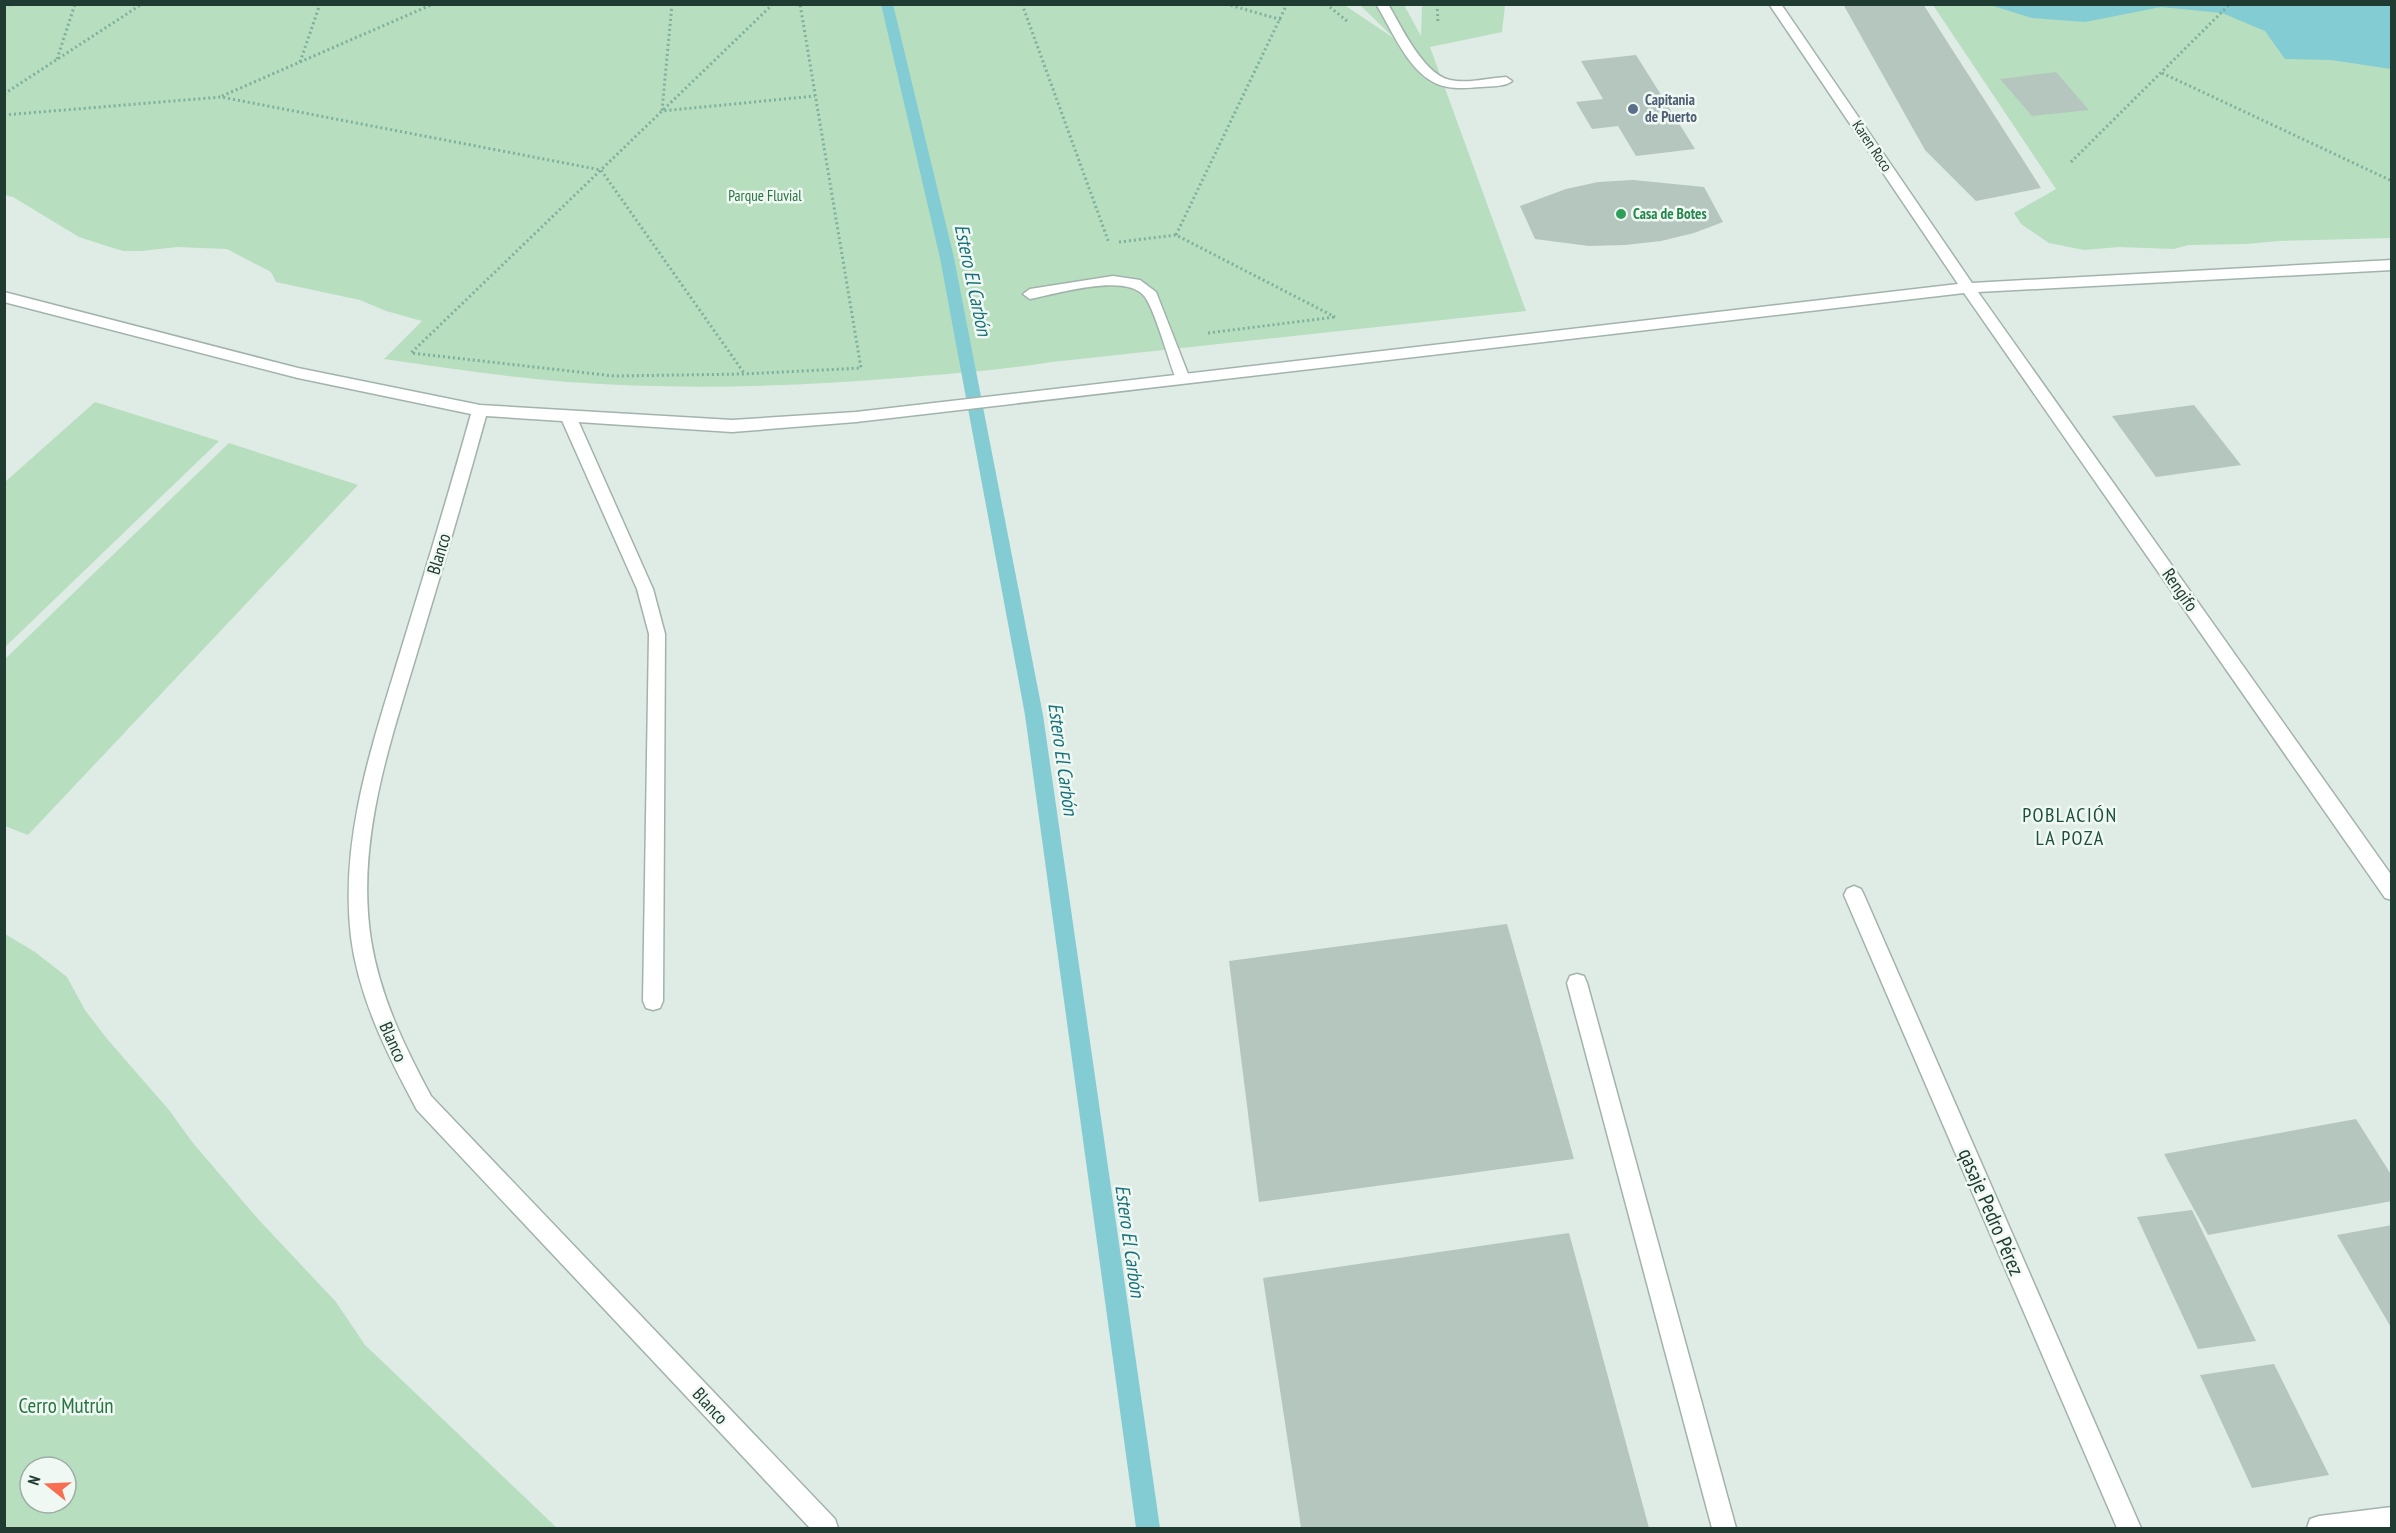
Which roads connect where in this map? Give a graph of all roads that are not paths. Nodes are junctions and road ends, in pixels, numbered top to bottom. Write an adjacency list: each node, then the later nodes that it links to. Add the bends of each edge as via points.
1 (1382, 4): 3 (street, via 1434,79 1449,84)
2 (1775, 4): 5 (street, Karen Roco)
3 (1506, 81)
4 (2391, 265): 5 (street)
5 (1968, 288): 8 (street); 11 (street, Rengifo)
6 (1030, 294): 8 (street, via 1113,281 1136,283 1147,289)
7 (4, 297): 9 (street, via 298,374)
8 (1183, 378): 10 (street, via 856,417 732,426)
9 (480, 410): 10 (street); 16 (street, Blanco, via 364,813 358,874 361,937 373,994 394,1050 424,1103)
10 (568, 416): 14 (street, via 645,589 657,634)
11 (2391, 892)
12 (1854, 895): 18 (street, qasaje Pedro Pérez)
13 (1577, 983): 17 (street)
14 (653, 1001)
15 (2391, 1519): 19 (street)
16 (826, 1528)
17 (1724, 1528)
18 (2129, 1528)
19 (2319, 1528)

